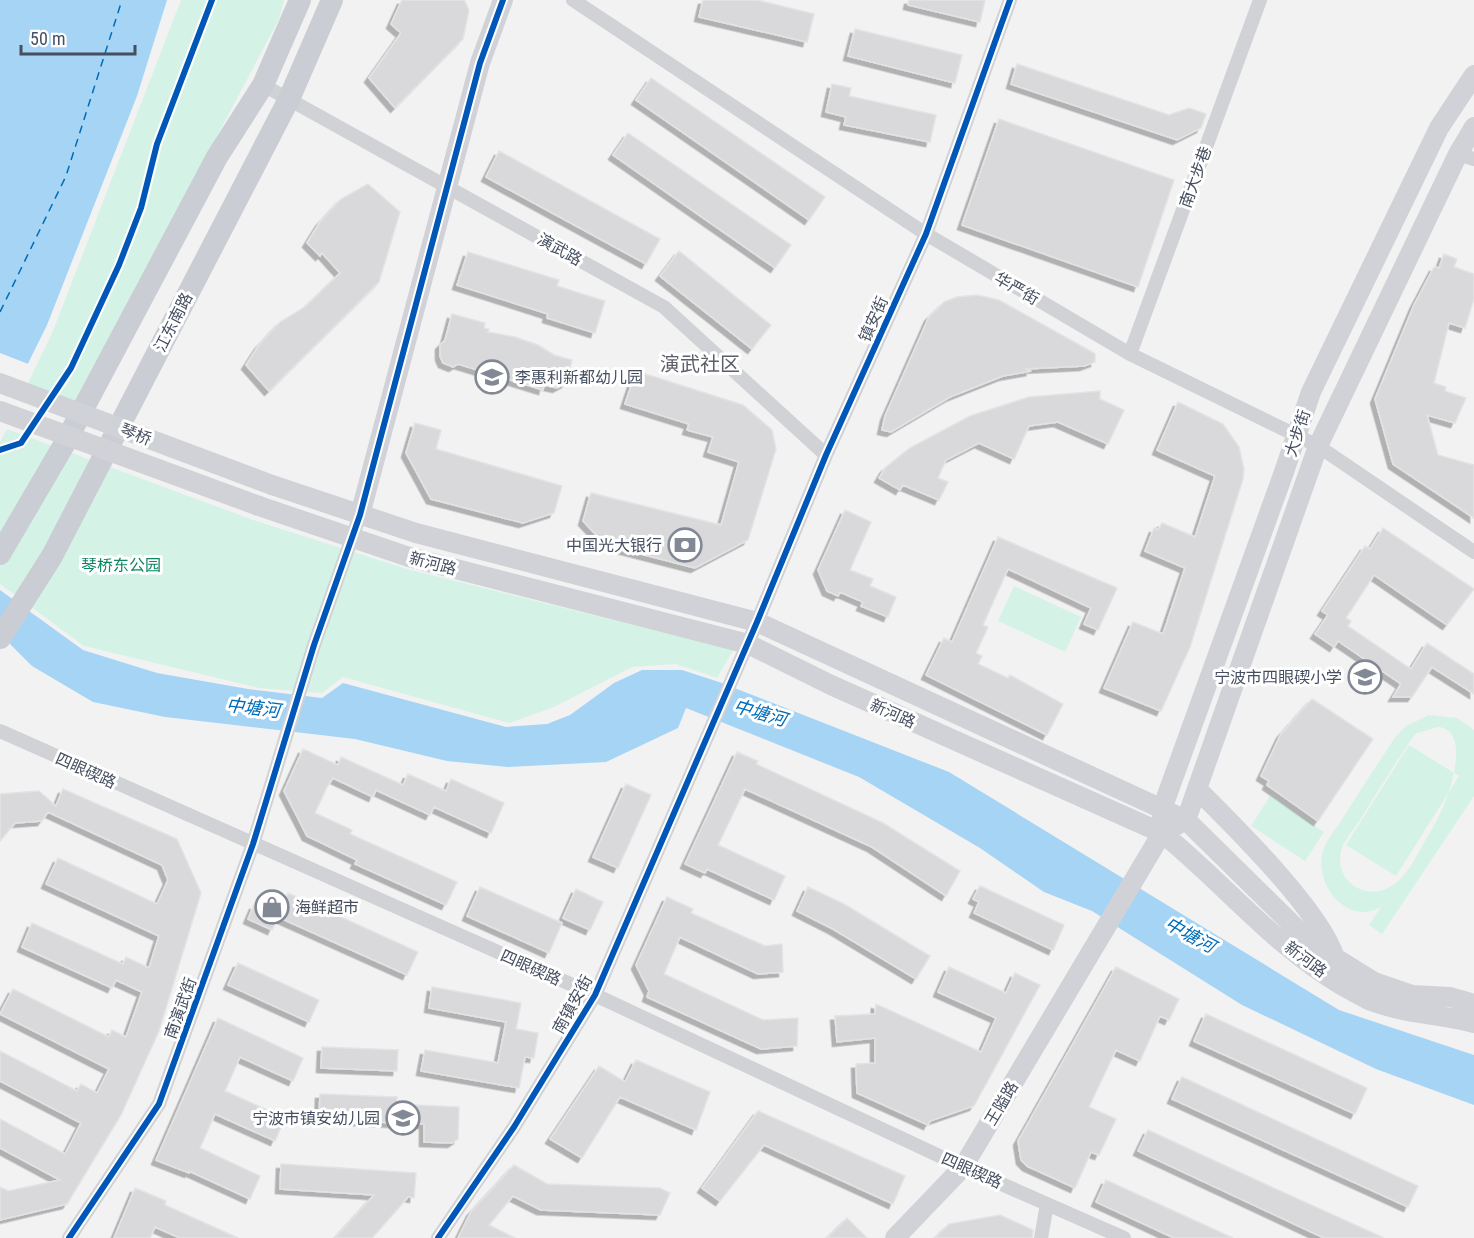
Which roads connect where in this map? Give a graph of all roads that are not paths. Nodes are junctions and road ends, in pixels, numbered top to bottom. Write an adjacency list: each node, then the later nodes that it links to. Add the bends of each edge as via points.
1 (300, 0): 8 (main road)
2 (332, 0): 9 (main road, 江东南路)
3 (503, 0): 12 (main road, via 480,63)
4 (573, 0): 13 (street, 华严街)
5 (1010, 0): 13 (street, 镇安街)
6 (1260, 0): 14 (street, 南大步巷)
7 (1474, 75): 17 (main road, 大步街, via 1439,128 1311,392)
8 (263, 85): 9 (street, 演武路); 24 (main road, via 217,157)
9 (289, 99): 12 (street, 演武路); 27 (main road, 江东南路, via 52,556)
10 (1474, 127): 11 (main road, 大步街)
11 (1466, 157): 18 (main road, 大步街)
12 (447, 186): 19 (street, 演武路, via 664,307); 22 (main road)
13 (926, 234): 14 (street, 华严街); 19 (street, 镇安街)
14 (1130, 354): 17 (street, 华严街)
15 (0, 383): 20 (main road, 琴桥, bridge)
16 (0, 411): 21 (main road, 琴桥, bridge)
17 (1295, 434): 18 (street, 华严街); 31 (main road, 大步街)
18 (1318, 446): 25 (street, 华严街); 30 (main road, 大步街)
19 (826, 455): 26 (street, 镇安街)
20 (272, 485): 22 (main road, 新河路)
21 (259, 506): 23 (main road, 新河路)
22 (360, 515): 23 (street, 南演武街); 26 (main road, 新河路)
23 (351, 538): 28 (main road, 新河路, via 409,557); 34 (street, 南演武街)
24 (5, 545)
25 (1474, 552)
26 (758, 622): 28 (street, 镇安街); 31 (main road, 新河路)
27 (0, 638)
28 (748, 644): 33 (main road, 新河路); 36 (street, 南镇安街)
29 (0, 732): 34 (street, 四眼碶路)
30 (1197, 789): 32 (main road, 大步街); 35 (main road, via 1281,878 1313,919)
31 (1162, 809): 32 (main road, 新河路); 33 (main road, 大步街)
32 (1186, 820): 33 (main road); 35 (main road, 新河路, via 1284,920)
33 (1162, 833): 38 (main road, 新河路, via 1316,970 1370,1001); 39 (main road, 王隘路)
34 (253, 844): 36 (street, 四眼碶路); 41 (street, 南演武街, via 159,1104)
35 (1335, 958): 37 (main road, 新河路, via 1374,982 1412,995 1450,997)
36 (595, 995): 39 (street, 四眼碶路); 42 (street, 南镇安街, via 514,1127)
37 (1474, 1004)
38 (1474, 1023)
39 (963, 1167): 40 (street, 四眼碶路); 43 (main road, 王隘路)
40 (1047, 1204): 44 (street); 45 (street, 四眼碶路)
41 (69, 1238)
42 (438, 1238)
43 (895, 1238)
44 (1041, 1238)
45 (1124, 1238)

